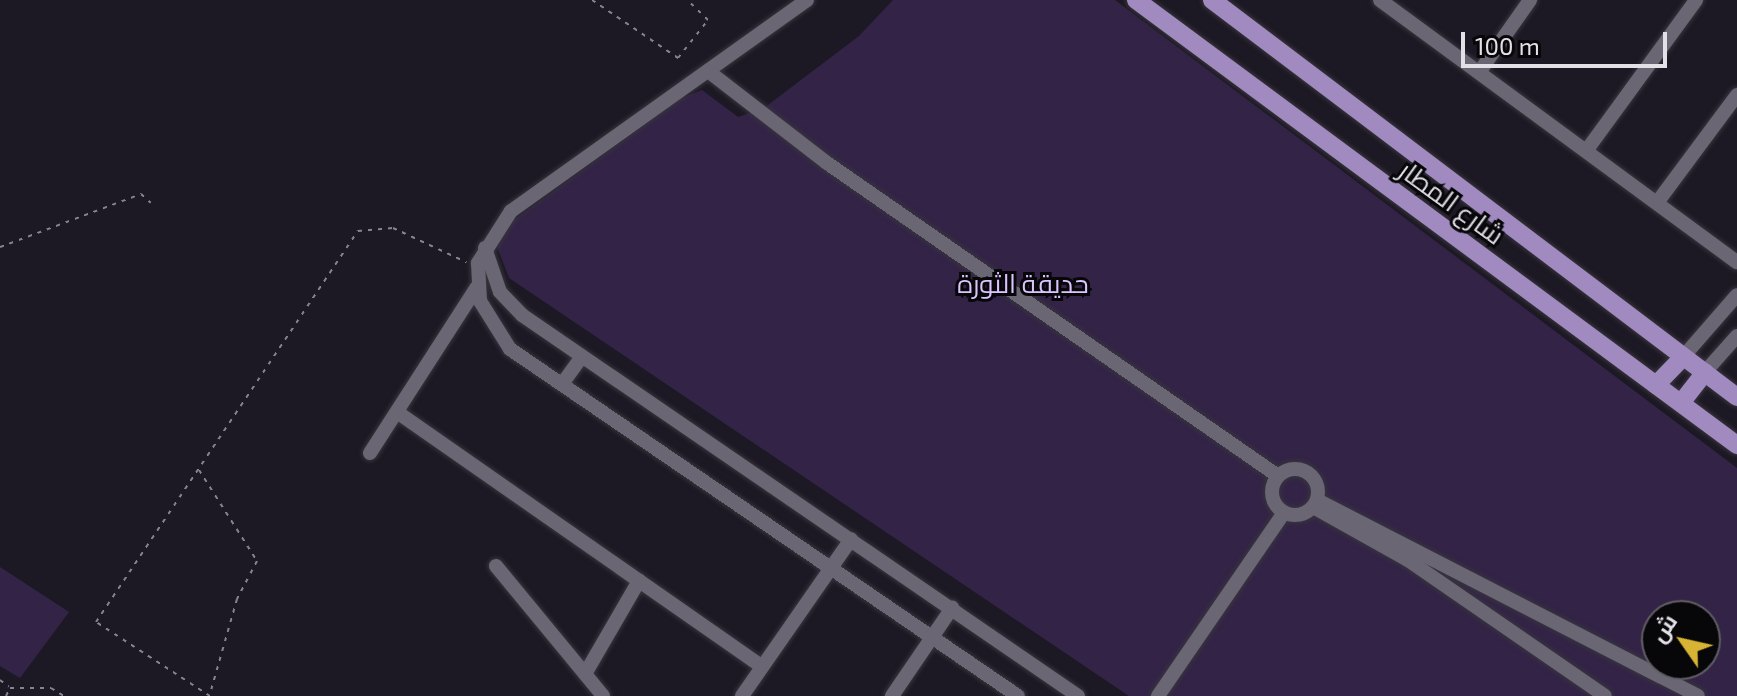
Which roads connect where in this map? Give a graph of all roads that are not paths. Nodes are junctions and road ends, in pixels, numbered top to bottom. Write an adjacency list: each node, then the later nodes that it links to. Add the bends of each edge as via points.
1 (807, 0): 7 (street)
2 (1136, 0): 22 (main road, شارع المطار)
3 (1380, 0): 8 (street)
4 (1530, 0): 8 (street)
5 (1696, 0): 10 (street)
6 (1217, 1): 19 (main road, شارع المطار)
7 (708, 71): 12 (street, via 522,201); 28 (street, via 827,163)
8 (1480, 71): 10 (street)
9 (1737, 95): 11 (street)
10 (1589, 147): 11 (street)
11 (1659, 200): 13 (street)
12 (485, 248): 14 (street); 15 (street, via 477,268)
13 (1737, 262)
14 (500, 292): 15 (street); 18 (street)
15 (478, 294): 21 (street, via 499,339); 25 (street)
16 (1737, 295): 19 (street)
17 (1737, 336): 20 (street)
18 (582, 356): 21 (street); 31 (street)
19 (1683, 357): 20 (main road, شارع المطار); 22 (main road)
20 (1705, 372): 23 (main road, شارع المطار); 24 (main road)
21 (562, 384): 33 (street)
22 (1656, 385): 24 (main road, شارع المطار)
23 (1737, 397)
24 (1681, 403): 26 (main road, شارع المطار)
25 (397, 412): 27 (street); 34 (street)
26 (1737, 445)
27 (370, 453)
28 (1278, 476): 29 (street, via 1294,469 1309,474); 30 (street, via 1272,499)
29 (1315, 503): 30 (street); 45 (street, via 1408,560); 46 (street)
30 (1284, 513): 44 (street)
31 (851, 539): 33 (street); 35 (street)
32 (496, 566): 38 (street)
33 (830, 568): 36 (street); 37 (street)
34 (639, 581): 37 (street); 38 (street)
35 (952, 608): 36 (street); 39 (street)
36 (932, 637): 42 (street); 43 (street)
37 (761, 666): 41 (street)
38 (585, 674): 40 (street)
39 (1075, 695)
40 (603, 696)
41 (742, 696)
42 (892, 696)
43 (1018, 696)
44 (1158, 696)
45 (1605, 696)
46 (1698, 696)

